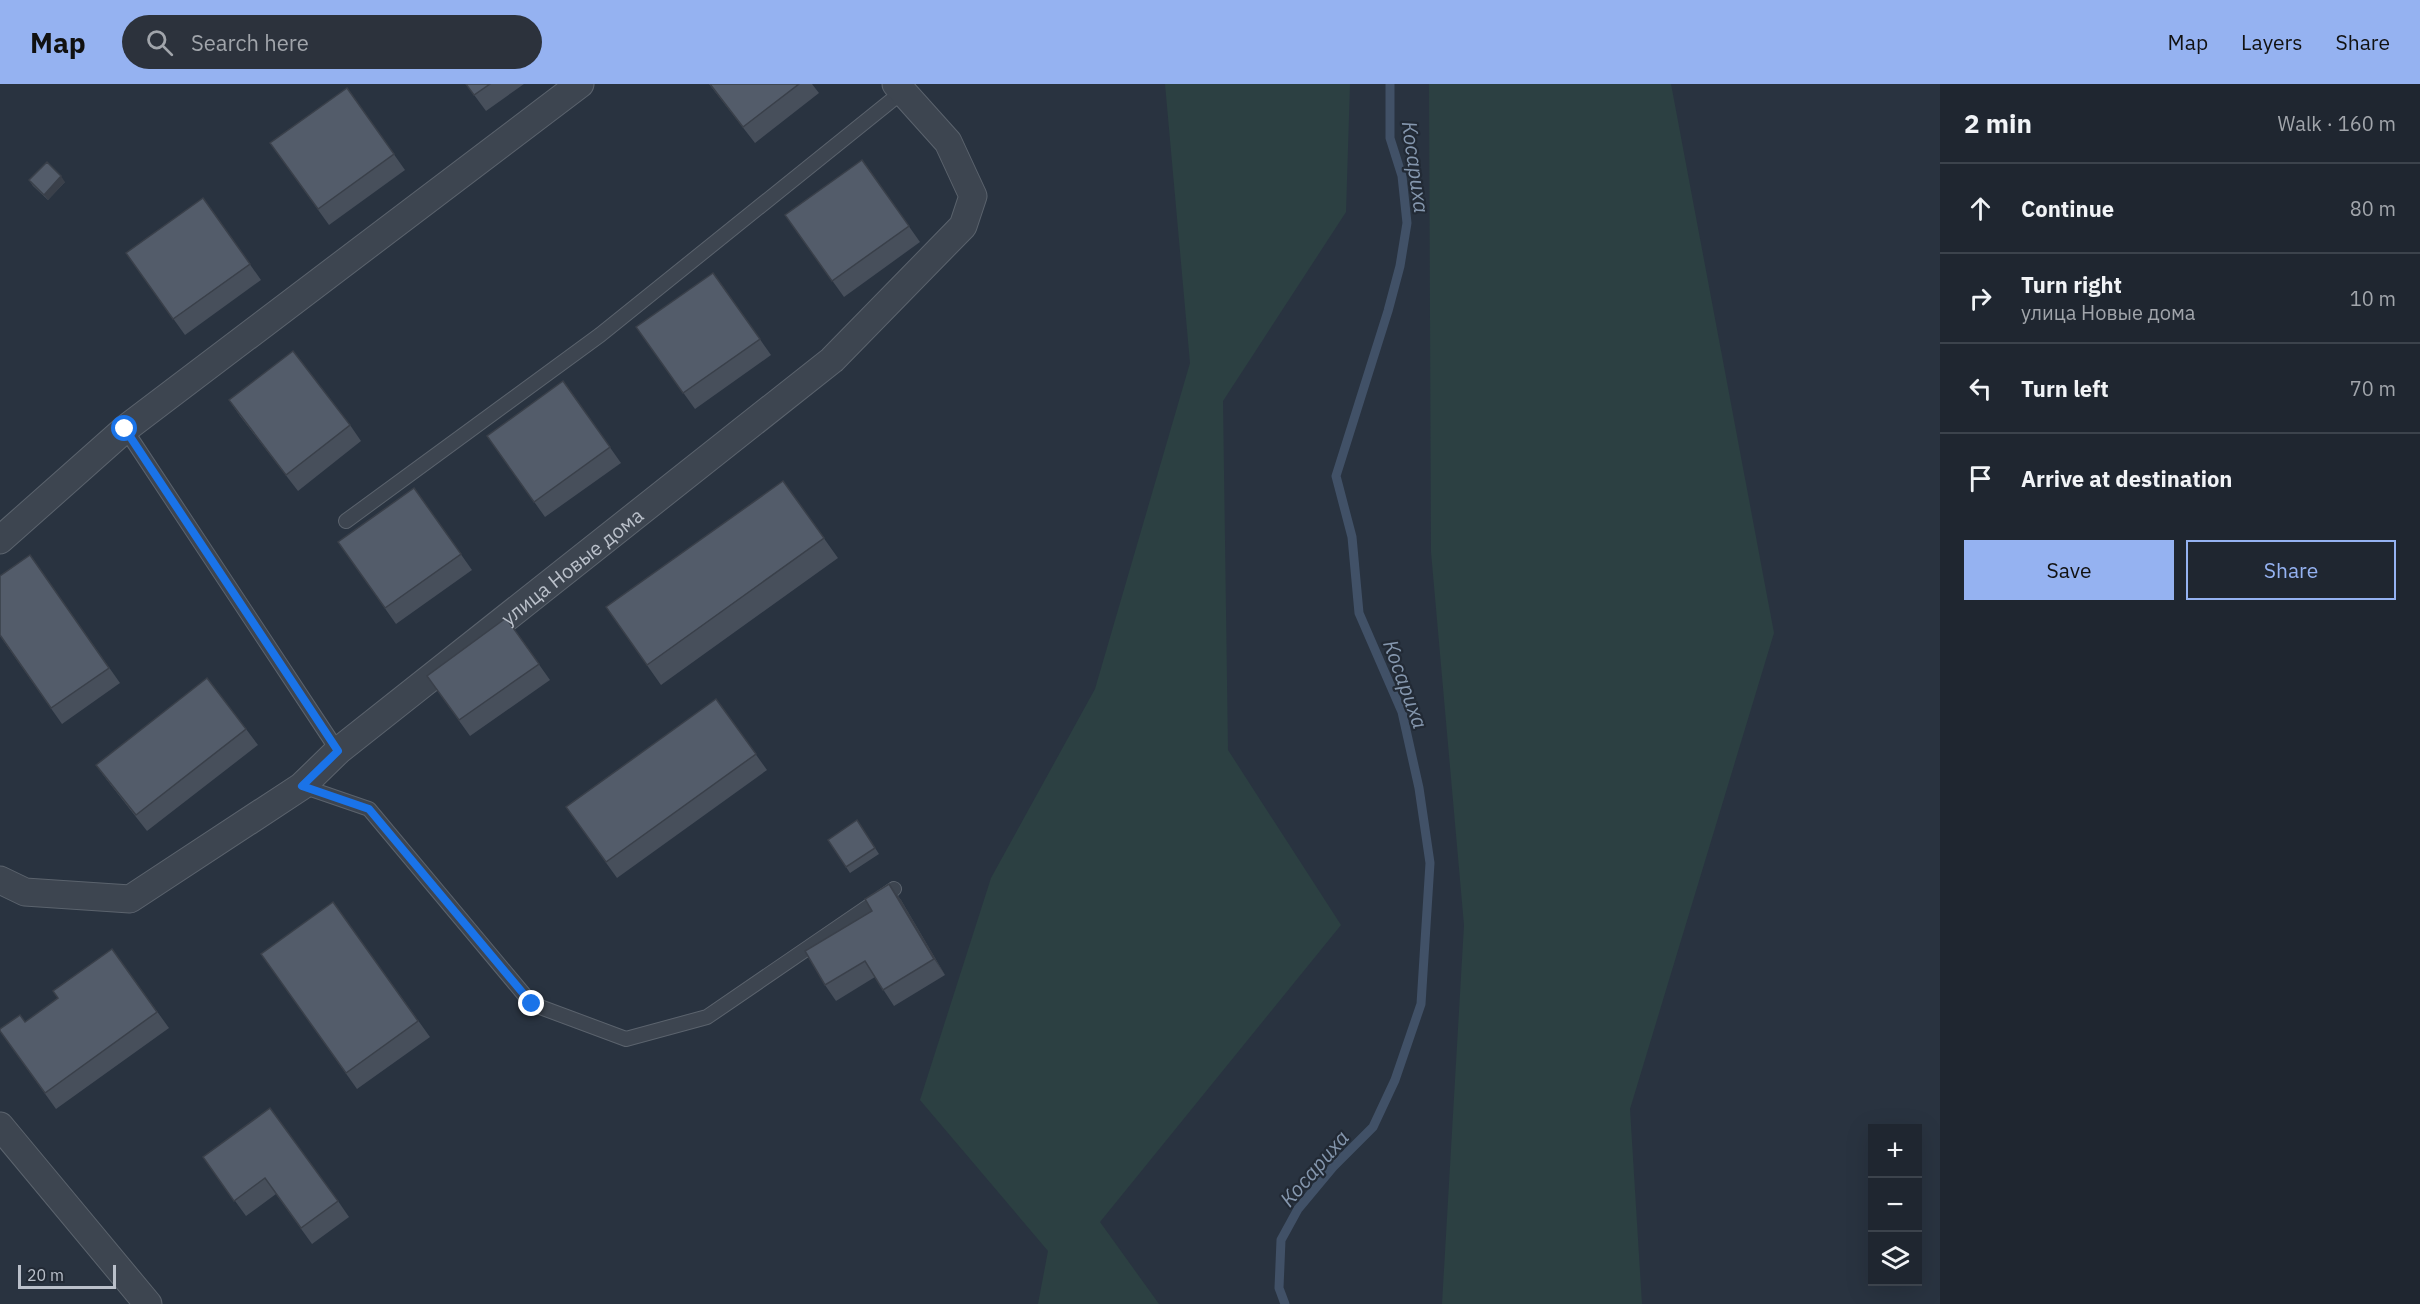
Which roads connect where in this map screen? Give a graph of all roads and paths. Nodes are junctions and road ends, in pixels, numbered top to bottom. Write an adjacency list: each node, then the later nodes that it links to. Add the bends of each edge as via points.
1 (580, 84): 3 (street)
2 (899, 88): 4 (lane, via 600,335); 6 (street, улица Новые дома, via 948,142 973,196 963,226 832,360)
3 (125, 429): 5 (street); 6 (lane)
4 (346, 521)
5 (0, 540)
6 (338, 751): 7 (street, улица Новые дома)
7 (302, 786): 8 (street, улица Новые дома, via 130,898 25,892); 9 (lane, via 369,809 532,1004 626,1039 706,1017)
8 (0, 880)
9 (894, 889)
10 (0, 1126): 11 (street)
11 (148, 1304)

